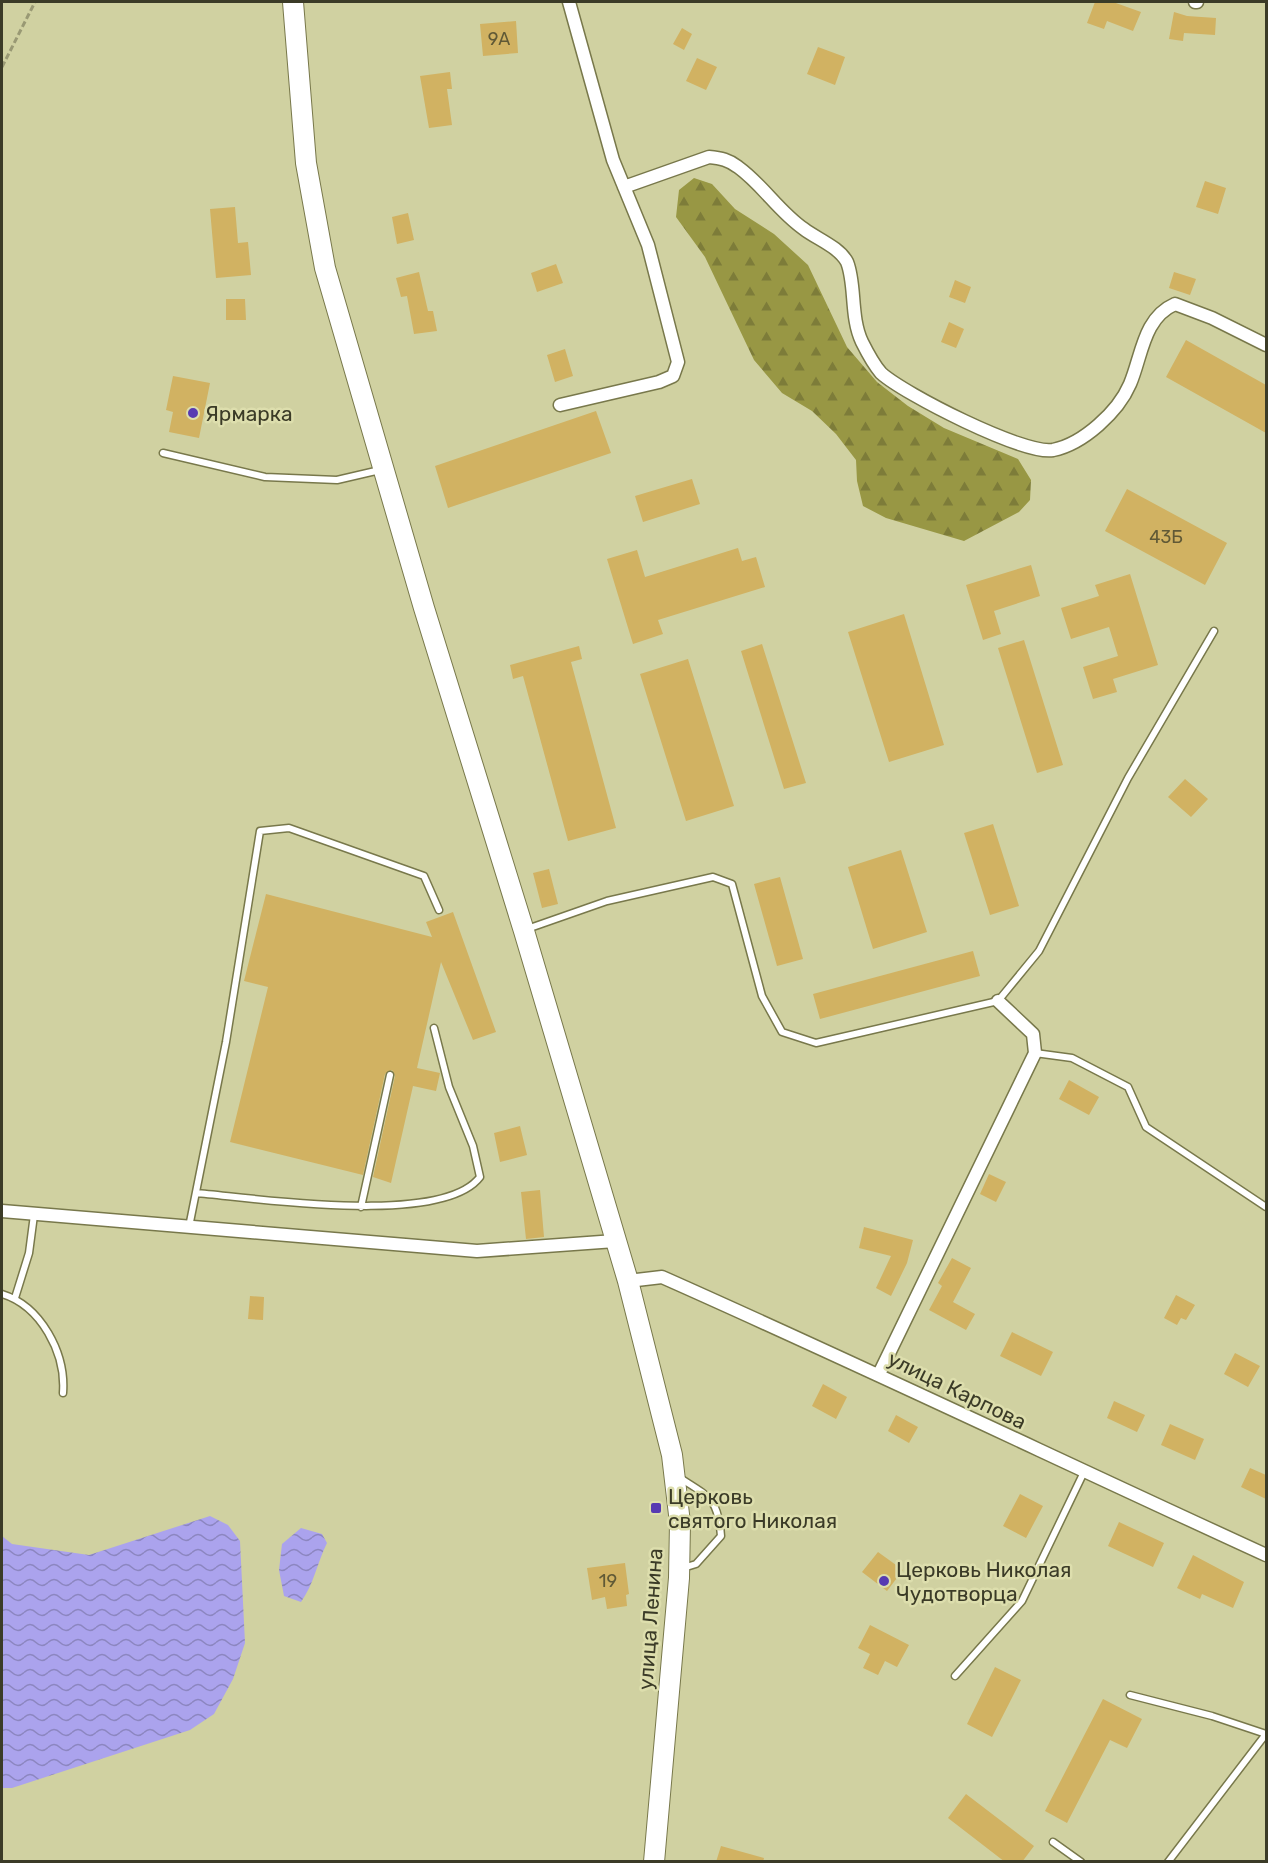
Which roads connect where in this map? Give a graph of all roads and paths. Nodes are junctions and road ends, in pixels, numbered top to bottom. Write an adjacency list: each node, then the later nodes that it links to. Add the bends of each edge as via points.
1 (35, 2): 4 (path)
2 (293, 2): 9 (main road, улица Ленина, via 306,163 325,268)
3 (569, 2): 5 (street)
4 (2, 67)
5 (624, 187): 6 (street, via 709,157 723,158 739,167 790,219 846,261 861,341 879,371 901,388 1035,450 1052,450 1075,441 1101,422 1130,385 1153,321 1174,304); 7 (street, via 648,245 678,362 673,376 659,382)
6 (1266, 345)
7 (560, 405)
8 (163, 453): 9 (lane, via 265,477 337,480)
9 (383, 469): 12 (main road, улица Ленина)
10 (1214, 631): 13 (lane, via 1128,778 1039,951)
11 (439, 909): 17 (lane, via 424,876 289,828 260,831 226,1042)
12 (524, 931): 13 (lane, via 607,901 713,877 732,884 762,996 782,1032 816,1043); 23 (main road, улица Ленина)
13 (998, 1001): 15 (street, via 1033,1034)
14 (434, 1028): 18 (lane, via 449,1087 474,1146 480,1177 472,1188 420,1203)
15 (1035, 1053): 19 (lane, via 1072,1058 1128,1087 1146,1127); 27 (street)
16 (390, 1074): 18 (lane)
17 (196, 1193): 18 (lane); 22 (lane)
18 (361, 1207)
19 (1266, 1207)
20 (2, 1211): 21 (street)
21 (34, 1215): 22 (street); 26 (lane, via 29,1254)
22 (189, 1228): 23 (street, via 477,1251)
23 (615, 1241): 24 (main road, улица Ленина)
24 (628, 1281): 27 (street, улица Карпова, via 662,1276); 30 (main road, улица Ленина)
25 (2, 1294): 26 (lane)
26 (15, 1298): 28 (lane, via 29,1308 59,1352)
27 (879, 1374): 29 (street, улица Карпова)
28 (63, 1393)
29 (1084, 1472): 31 (street, улица Карпова); 33 (lane, via 1022,1601)
30 (675, 1475): 32 (main road, улица Ленина); 32 (lane, via 706,1495 719,1512 721,1536 696,1564)
31 (1266, 1555)
32 (679, 1569): 37 (main road, улица Ленина)
33 (955, 1676)
34 (1130, 1695): 35 (lane)
35 (1266, 1734): 39 (lane)
36 (1053, 1842): 38 (lane)
37 (654, 1862)
38 (1081, 1862)
39 (1168, 1862)

